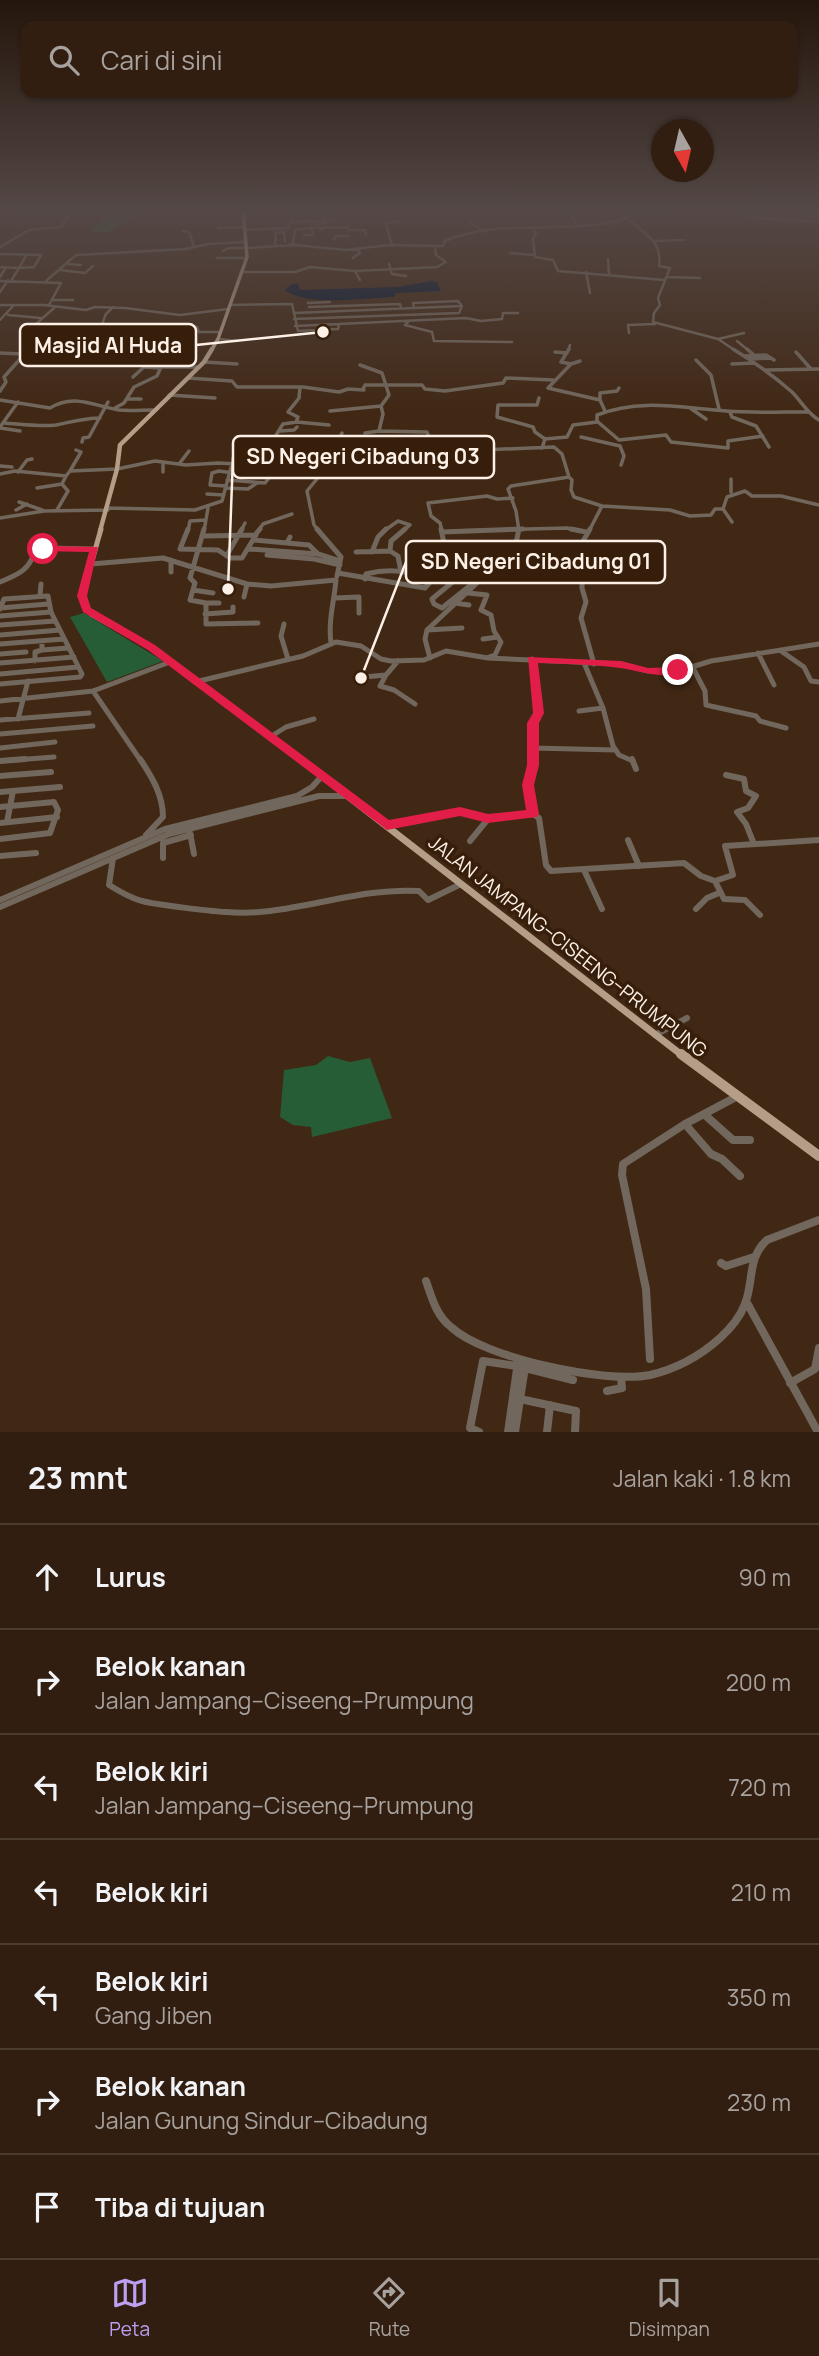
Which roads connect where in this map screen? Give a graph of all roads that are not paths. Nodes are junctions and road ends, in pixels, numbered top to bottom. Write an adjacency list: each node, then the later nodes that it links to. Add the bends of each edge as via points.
1 (53, 276): 12 (street)
2 (241, 276): 23 (main road, JALAN JAMPANG–CISEENG–PRUMPUNG)
3 (358, 276): 10 (street)
4 (396, 276): 5 (street)
5 (406, 276)
6 (586, 276): 14 (street)
7 (635, 276): 8 (street)
8 (666, 278): 9 (street); 44 (street, via 653,315)
9 (700, 278)
10 (360, 280)
11 (4, 281): 12 (street); 13 (street)
12 (46, 281): 15 (street, via 61,284)
13 (0, 293)
14 (590, 293)
15 (53, 300): 16 (street); 20 (street)
16 (73, 300)
17 (330, 302): 21 (street)
18 (0, 305): 19 (street)
19 (14, 305): 20 (street); 33 (street)
20 (49, 305): 24 (street)
21 (308, 306): 25 (street); 30 (street)
22 (113, 307): 24 (street); 32 (street); 55 (street)
23 (229, 307): 29 (street); 30 (street, via 291,304); 46 (main road, JALAN JAMPANG–CISEENG–PRUMPUNG)
24 (54, 308): 37 (street)
25 (352, 308): 26 (street, via 400,304); 28 (street)
26 (401, 308): 27 (street); 28 (street)
27 (407, 308): 34 (street); 34 (street, via 462,306 459,313)
28 (386, 309): 35 (street)
29 (201, 313): 32 (street); 42 (street)
30 (294, 313): 38 (street)
31 (518, 313): 41 (street, via 503,313 497,320)
32 (168, 314): 40 (street)
33 (8, 315): 37 (street); 39 (street)
34 (409, 315): 35 (street); 41 (street)
35 (388, 316): 36 (street)
36 (355, 317): 38 (street); 43 (street)
37 (41, 318): 59 (street, via 30,348)
38 (294, 319): 43 (street, via 300,331)
39 (0, 320)
40 (163, 321)
41 (410, 321): 43 (street); 53 (street, via 406,326 432,331 434,341)
42 (203, 322)
43 (356, 324)
44 (655, 324): 47 (street, via 628,325); 50 (street)
45 (189, 326): 46 (street, via 199,332)
46 (220, 332): 49 (main road, JALAN JAMPANG–CISEENG–PRUMPUNG)
47 (629, 333)
48 (744, 333): 50 (street)
49 (218, 339): 51 (street); 66 (main road, JALAN JAMPANG–CISEENG–PRUMPUNG)
50 (718, 339): 62 (street)
51 (238, 341)
52 (737, 341): 61 (street)
53 (512, 342)
54 (570, 345): 60 (street)
55 (93, 347)
56 (555, 352): 60 (street)
57 (796, 352): 74 (street)
58 (0, 353): 59 (street)
59 (22, 354): 83 (street, via 4,377)
60 (567, 354): 69 (street, via 561,362)
61 (754, 355): 62 (street); 63 (street, via 772,359)
62 (744, 356): 63 (street)
63 (749, 359): 67 (street)
64 (696, 360): 97 (street, via 711,375)
65 (580, 361): 69 (street)
66 (204, 362): 68 (street); 72 (main road, JALAN JAMPANG–CISEENG–PRUMPUNG)
67 (754, 363): 70 (street); 76 (street)
68 (237, 364)
69 (571, 364): 79 (street)
70 (732, 364)
71 (360, 365): 80 (street, via 382,373)
72 (198, 367): 73 (street); 78 (main road, JALAN JAMPANG–CISEENG–PRUMPUNG)
73 (160, 368): 77 (street, via 145,367); 88 (street, via 157,376 134,387)
74 (811, 369): 75 (street); 76 (street)
75 (819, 369)
76 (766, 370): 102 (street)
77 (133, 377)
78 (188, 378): 81 (street, via 230,380 238,387); 85 (main road, JALAN JAMPANG–CISEENG–PRUMPUNG)
79 (553, 380): 80 (street, via 506,378 503,383 451,391); 91 (street, via 549,388)
80 (385, 383): 84 (street, via 365,385); 94 (street, via 388,394)
81 (300, 387): 84 (street); 107 (street, via 288,412 298,417)
82 (619, 388): 91 (street, via 600,393)
83 (0, 391)
84 (364, 391)
85 (169, 395): 86 (street); 98 (main road, JALAN JAMPANG–CISEENG–PRUMPUNG)
86 (215, 398)
87 (539, 398): 116 (street, via 537,405 498,405 497,417 533,427)
88 (127, 399): 89 (street); 96 (street)
89 (141, 399)
90 (0, 400): 92 (street)
91 (600, 400): 100 (street)
92 (18, 402): 93 (street, via 50,408 63,400); 109 (street)
93 (106, 403): 96 (street); 103 (street)
94 (381, 406): 99 (street); 111 (street)
95 (688, 407): 97 (street); 100 (street); 104 (street)
96 (115, 408): 98 (street)
97 (719, 409): 101 (street)
98 (153, 410): 133 (main road, JALAN JAMPANG–CISEENG–PRUMPUNG, via 120,445)
99 (330, 411)
100 (605, 411): 106 (street, via 597,416)
101 (730, 411): 102 (street); 114 (street, via 732,417 751,421)
102 (808, 412): 105 (street)
103 (100, 418): 109 (street); 117 (street)
104 (706, 419)
105 (819, 420)
106 (598, 422): 114 (street, via 619,440 666,435 671,442 704,449 728,448 728,440); 115 (street, via 573,425)
107 (297, 425): 108 (street); 131 (street, via 283,424 273,440 284,443)
108 (329, 425)
109 (1, 426): 110 (street)
110 (20, 430)
111 (379, 431): 113 (street); 122 (street, via 427,432)
112 (342, 433): 129 (street, via 337,445)
113 (365, 433)
114 (763, 436): 118 (street)
115 (567, 437): 116 (street); 127 (street, via 620,446)
116 (545, 439): 119 (street)
117 (82, 442)
118 (769, 447)
119 (542, 448): 122 (street); 141 (street, via 556,447)
120 (76, 450): 135 (street, via 80,452)
121 (189, 451): 125 (street)
122 (434, 452): 129 (street, via 397,462); 134 (street)
123 (32, 459): 136 (street)
124 (163, 462): 125 (street); 133 (street); 137 (street)
125 (179, 464): 126 (street)
126 (232, 464): 131 (street); 138 (street)
127 (621, 465)
128 (0, 466): 130 (street)
129 (341, 466): 132 (street)
130 (12, 467)
131 (285, 468): 132 (street)
132 (326, 468): 199 (street, via 307,496 314,525 341,556)
133 (117, 470): 135 (street); 156 (main road, JALAN JAMPANG–CISEENG–PRUMPUNG)
134 (433, 470)
135 (70, 471): 140 (street)
136 (18, 472): 139 (street); 140 (street)
137 (163, 472)
138 (230, 472): 143 (street, via 269,477 268,482); 145 (street); 145 (street, via 212,473 210,485)
139 (0, 474)
140 (65, 476): 144 (street)
141 (569, 477): 150 (street, via 511,486); 154 (street, via 574,497)
142 (731, 479): 147 (street)
143 (257, 483): 145 (street); 145 (street, via 248,489)
144 (62, 484): 146 (street); 159 (street, via 68,491)
145 (226, 484): 149 (street)
146 (37, 488)
147 (731, 492): 153 (street); 157 (street)
148 (206, 494): 149 (street)
149 (223, 495): 155 (street, via 221,502)
150 (513, 498): 168 (street); 169 (street, via 487,496 428,503)
151 (19, 502): 152 (street)
152 (27, 504): 158 (street); 160 (street)
153 (819, 505)
154 (602, 506): 157 (street, via 668,509 699,516); 170 (street)
155 (208, 508): 156 (street); 163 (street)
156 (106, 509): 159 (street); 183 (main road, JALAN JAMPANG–CISEENG–PRUMPUNG)
157 (723, 509): 164 (street)
158 (16, 510)
159 (57, 510): 160 (street)
160 (44, 511): 162 (street)
161 (292, 514): 176 (street, via 263,524)
162 (0, 518)
163 (206, 520): 174 (street); 188 (street, via 190,521 180,549)
164 (732, 522)
165 (245, 523): 171 (street)
166 (378, 525): 167 (street)
167 (384, 529): 189 (street, via 398,521 410,525 391,541); 191 (street)
168 (519, 530): 169 (street); 170 (street); 186 (street)
169 (442, 532): 180 (street)
170 (586, 532): 182 (street)
171 (239, 534): 172 (street); 176 (street); 195 (street)
172 (223, 535): 174 (street); 187 (street)
173 (274, 535): 177 (street)
174 (205, 536): 188 (street)
175 (290, 537): 178 (street)
176 (254, 538): 177 (street); 184 (street)
177 (272, 542): 178 (street); 192 (street)
178 (287, 543): 193 (street, via 311,545)
179 (569, 544): 182 (street)
180 (445, 545): 181 (street); 208 (street, via 448,555)
181 (461, 546)
182 (582, 547): 186 (street); 265 (street, via 586,602 581,618)
183 (94, 549): 200 (main road, JALAN JAMPANG–CISEENG–PRUMPUNG); 213 (street, via 34,553 32,565)
184 (249, 549): 192 (street); 195 (street, via 244,558)
185 (493, 549): 186 (street)
186 (516, 549): 208 (street, via 508,574)
187 (215, 550): 188 (street); 195 (street)
188 (197, 551): 203 (street)
189 (390, 551): 191 (street); 205 (street, via 398,556)
190 (356, 552): 191 (street)
191 (372, 552)
192 (268, 553): 193 (street); 196 (street)
193 (318, 554): 199 (street)
194 (414, 554): 207 (street)
195 (227, 555)
196 (286, 556): 197 (street); 201 (street)
197 (300, 558): 199 (street); 202 (street)
198 (171, 561): 200 (street); 203 (street); 204 (street)
199 (340, 563): 206 (street)
200 (90, 564): 262 (main road, JALAN JAMPANG–CISEENG–PRUMPUNG, via 82,596 87,610)
201 (282, 566)
202 (297, 566)
203 (194, 569): 215 (street, via 232,584); 216 (street, via 190,578 195,583)
204 (171, 572)
205 (401, 572): 207 (street); 209 (street, via 370,572)
206 (338, 573): 209 (street); 211 (street)
207 (419, 576): 212 (street)
208 (474, 577): 210 (street); 210 (street, via 461,595 442,608 434,604 432,598); 218 (street, via 476,585)
209 (365, 579): 212 (street, via 425,587)
210 (456, 579): 212 (street)
211 (336, 580): 215 (street); 221 (street)
212 (431, 581)
213 (0, 582)
214 (41, 584): 219 (street)
215 (247, 584): 220 (street)
216 (193, 590): 217 (street); 222 (street, via 190,600)
217 (213, 593)
218 (468, 593): 224 (street); 241 (street, via 487,595 481,611 491,615)
219 (40, 596): 225 (street, via 48,596); 228 (street, via 2,599)
220 (244, 597)
221 (335, 598): 230 (street, via 359,597); 246 (street, via 328,622)
222 (206, 603): 223 (street); 231 (street)
223 (219, 603)
224 (455, 603): 226 (street); 239 (street)
225 (48, 604): 228 (street); 229 (street)
226 (469, 605)
227 (233, 607): 231 (street, via 233,612)
228 (0, 609)
229 (51, 612): 232 (street); 233 (street)
230 (359, 613)
231 (205, 614): 234 (street, via 206,624)
232 (0, 617)
233 (55, 621): 236 (street); 238 (street)
234 (258, 623)
235 (284, 624): 258 (street, via 281,635)
236 (0, 625)
237 (462, 628): 239 (street)
238 (60, 630): 240 (street); 242 (street)
239 (427, 630): 256 (street)
240 (0, 635)
241 (498, 638): 243 (street); 257 (street, via 498,650)
242 (64, 639): 244 (street); 249 (street)
243 (483, 639)
244 (42, 640): 245 (street); 250 (street)
245 (26, 642): 247 (street); 252 (street)
246 (331, 643): 258 (street); 261 (street, via 361,646 381,659)
247 (0, 644)
248 (819, 645): 251 (street)
249 (68, 648): 250 (street); 255 (street)
250 (42, 650): 260 (street, via 35,652)
251 (782, 650): 253 (street); 273 (street, via 804,667 811,681)
252 (26, 652): 254 (street); 260 (street)
253 (758, 653): 266 (street); 276 (street)
254 (0, 654)
255 (74, 657): 260 (street); 267 (street)
256 (430, 658): 257 (street, via 446,651); 261 (street)
257 (488, 658): 259 (street)
258 (288, 659): 272 (street)
259 (532, 659): 264 (street); 294 (street, via 539,713 533,723)
260 (31, 661): 263 (street); 268 (street)
261 (398, 661): 270 (street)
262 (170, 662): 272 (main road, JALAN JAMPANG–CISEENG–PRUMPUNG); 277 (street)
263 (0, 663)
264 (584, 663): 265 (street); 282 (street)
265 (594, 664): 266 (street, via 648,671)
266 (692, 666): 289 (street, via 705,691 706,705 726,707)
267 (78, 667): 268 (street); 274 (street, via 80,677)
268 (30, 671): 269 (street); 274 (street)
269 (0, 674)
270 (386, 675): 271 (street); 281 (street, via 380,686)
271 (364, 677)
272 (195, 682): 291 (main road, JALAN JAMPANG–CISEENG–PRUMPUNG)
273 (819, 682)
274 (28, 683): 275 (street); 278 (street); 279 (street)
275 (0, 684)
276 (774, 685)
277 (95, 690): 279 (street); 316 (street, via 141,757 162,800 162,820)
278 (22, 699): 279 (street); 280 (street); 285 (street)
279 (29, 699)
280 (0, 701)
281 (415, 704)
282 (603, 708): 283 (street); 295 (street)
283 (579, 711)
284 (89, 713): 285 (street)
285 (18, 719): 287 (street)
286 (314, 719): 291 (street)
287 (0, 720)
288 (93, 726): 290 (street)
289 (786, 729)
290 (0, 734)
291 (270, 737): 302 (main road, JALAN JAMPANG–CISEENG–PRUMPUNG)
292 (55, 743): 293 (street)
293 (0, 747)
294 (533, 748): 295 (street); 310 (street, via 528,785)
295 (615, 750): 298 (street, via 632,759)
296 (54, 757): 297 (street)
297 (0, 761)
298 (636, 769)
299 (51, 772): 301 (street)
300 (726, 775): 321 (street, via 744,779 746,791 756,796 748,808 737,812)
301 (0, 776)
302 (322, 776): 306 (main road, JALAN JAMPANG–CISEENG–PRUMPUNG); 307 (street, via 312,787)
303 (60, 787): 304 (street)
304 (13, 791): 305 (street); 308 (street)
305 (0, 792)
306 (349, 796): 307 (street); 314 (main road, JALAN JAMPANG–CISEENG–PRUMPUNG)
307 (282, 803): 315 (street)
308 (10, 806): 309 (street); 311 (street, via 54,802); 313 (street)
309 (0, 807)
310 (533, 814): 312 (street); 329 (street, via 539,818 548,869)
311 (57, 817): 313 (street); 317 (street, via 50,833)
312 (488, 818): 314 (street, via 460,812); 320 (street)
313 (4, 822)
314 (387, 825): 331 (main road, JALAN JAMPANG–CISEENG–PRUMPUNG)
315 (190, 829): 316 (street); 323 (street); 325 (street); 326 (street, via 163,843)
316 (142, 838): 328 (street)
317 (2, 839): 324 (street)
318 (628, 840): 327 (street)
319 (819, 840): 321 (street)
320 (470, 841)
321 (754, 844): 330 (street, via 724,846 733,874)
322 (36, 853): 324 (street)
323 (194, 854)
324 (0, 856)
325 (113, 858): 328 (street); 331 (street, via 109,886 134,901 212,912 270,911 404,890 419,891 428,900)
326 (163, 859)
327 (639, 866): 329 (street); 330 (street, via 684,863)
328 (80, 869): 333 (street); 334 (street)
329 (584, 870): 335 (street)
330 (715, 881): 332 (street)
331 (461, 884): 339 (main road, JALAN JAMPANG–CISEENG–PRUMPUNG)
332 (719, 893): 336 (street); 337 (street, via 724,898 745,900)
333 (0, 900)
334 (0, 906)
335 (602, 909)
336 (696, 909)
337 (760, 915)
338 (687, 1018): 339 (street)
339 (655, 1035): 340 (main road, JALAN JAMPANG–CISEENG–PRUMPUNG)
340 (738, 1096): 341 (street); 344 (main road, JALAN JAMPANG–CISEENG–PRUMPUNG)
341 (705, 1115): 342 (street); 343 (street, via 733,1140)
342 (685, 1124): 345 (street, via 711,1154); 352 (street, via 622,1168 651,1319)
343 (750, 1140)
344 (819, 1156)
345 (740, 1176)
346 (819, 1220): 347 (street, via 767,1240)
347 (754, 1257): 348 (street, via 726,1266); 350 (street)
348 (721, 1263)
349 (426, 1281): 353 (street, via 433,1308 449,1327)
350 (746, 1301): 354 (street, via 732,1327 701,1352 666,1370); 356 (street)
351 (819, 1348): 356 (street, via 815,1369)
352 (650, 1359)
353 (522, 1363): 354 (street); 355 (street); 358 (street); 360 (street, via 483,1361 470,1428); 361 (street)
354 (621, 1378): 357 (street, via 622,1388)
355 (573, 1380)
356 (790, 1383): 365 (street)
357 (607, 1391)
358 (520, 1399): 359 (street); 362 (street)
359 (550, 1405): 363 (street); 364 (street, via 576,1411)
360 (479, 1432)
361 (508, 1432)
362 (515, 1432)
363 (547, 1432)
364 (575, 1432)
365 (818, 1432)

